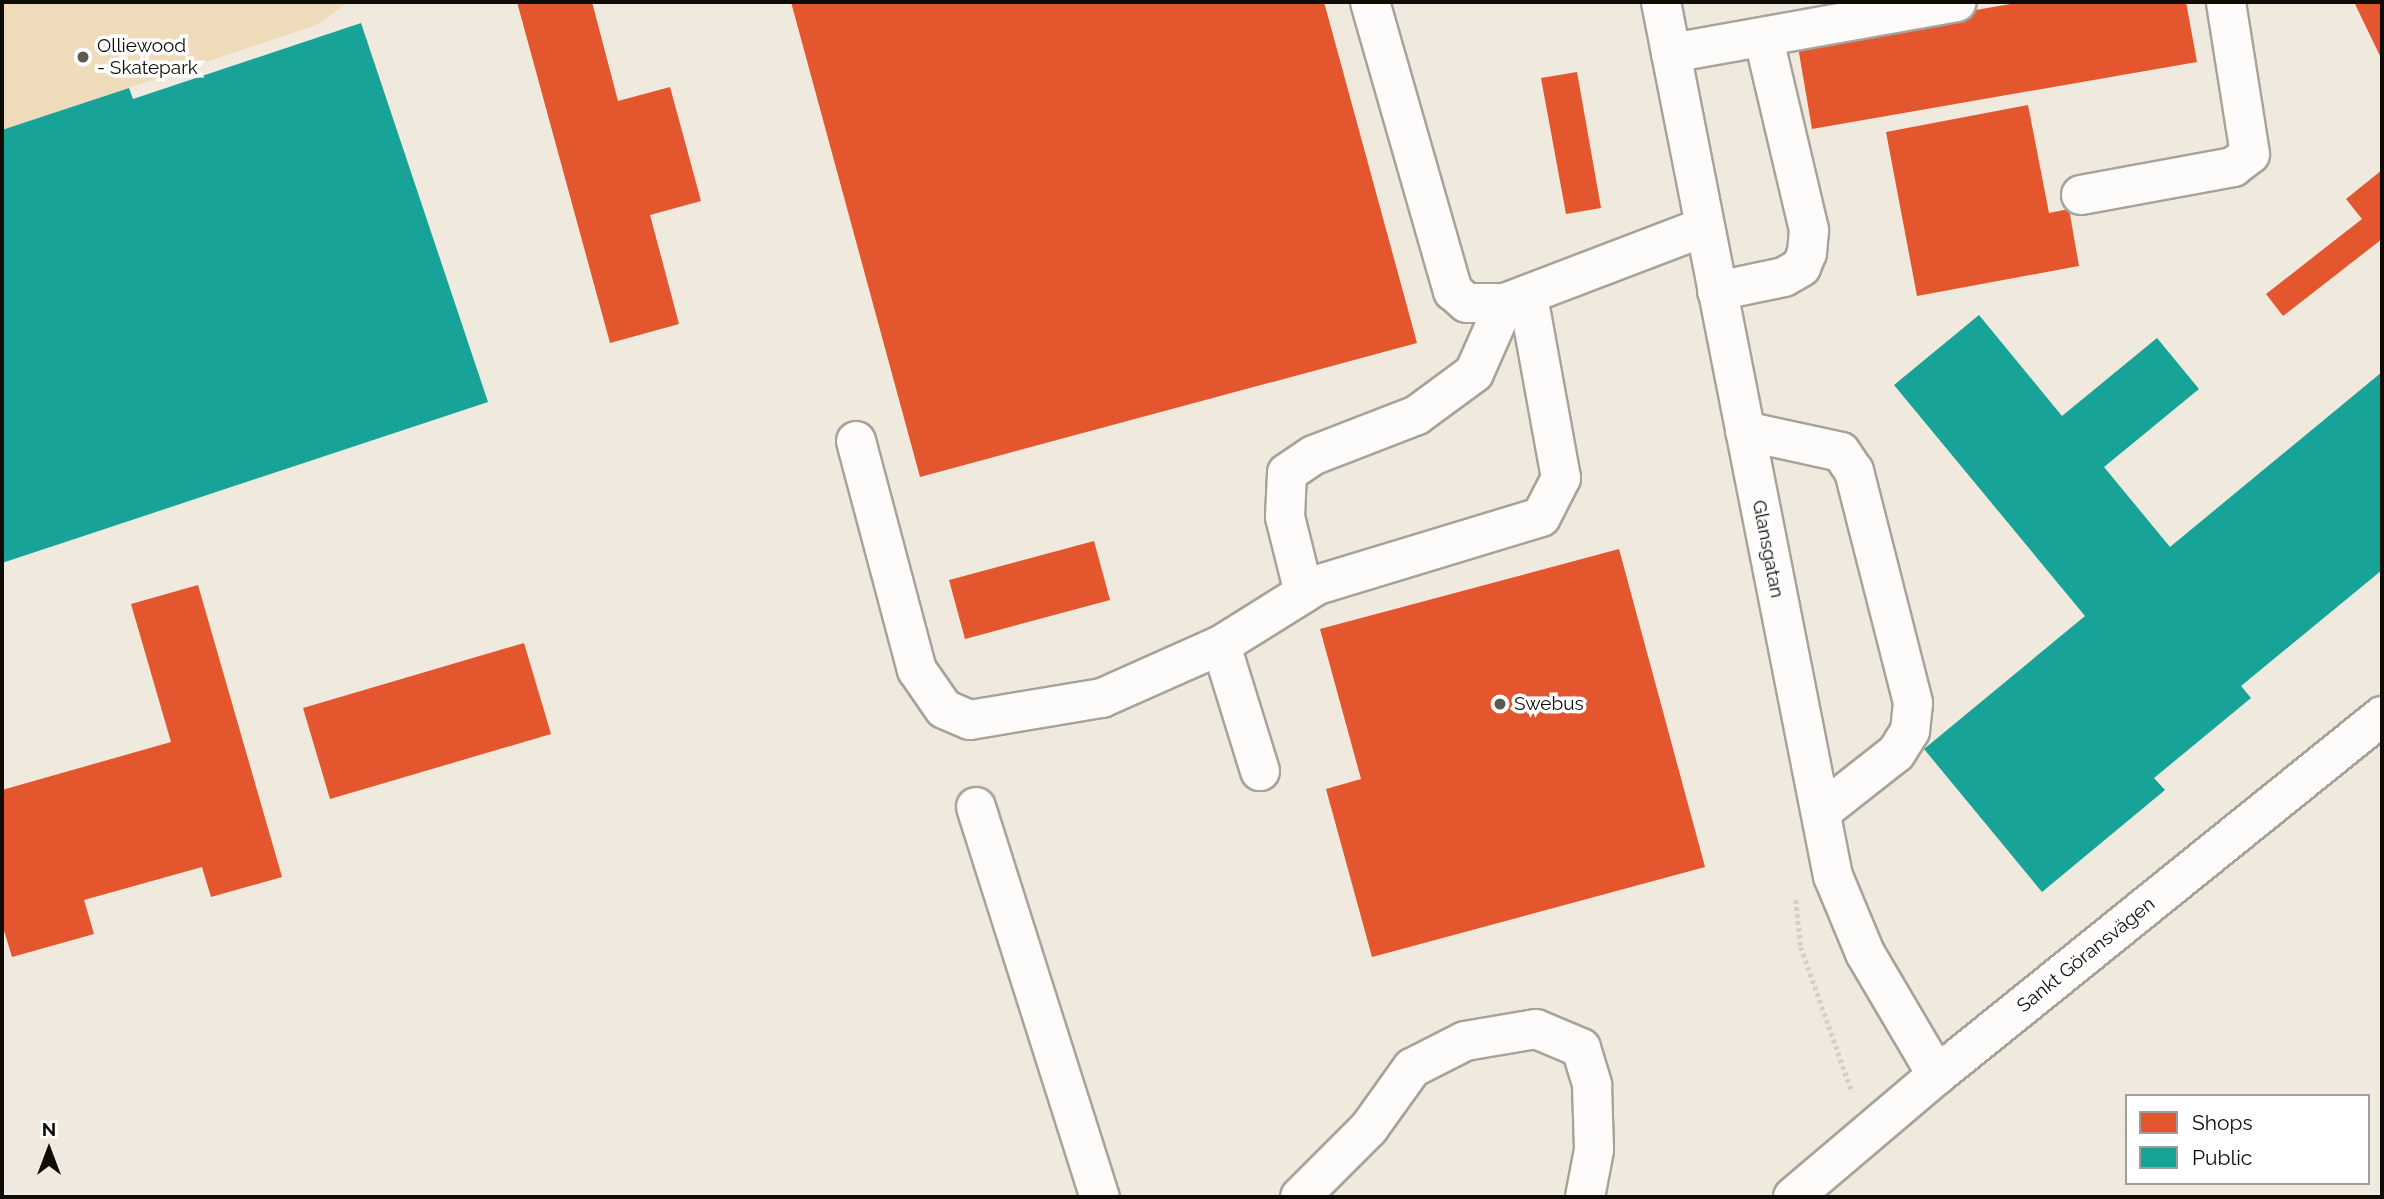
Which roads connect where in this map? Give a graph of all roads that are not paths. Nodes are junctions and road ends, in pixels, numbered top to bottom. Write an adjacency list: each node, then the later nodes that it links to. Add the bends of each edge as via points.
1 (1370, 2): 10 (street, via 1452,291 1467,303)
2 (1661, 2): 6 (street, Glansgatan)
3 (1955, 2): 5 (street)
4 (2226, 2): 7 (street, via 2250,154 2233,167)
5 (1764, 40): 6 (street); 9 (street, via 1809,230 1807,253 1801,267 1784,277)
6 (1671, 53): 8 (street, Glansgatan)
7 (2081, 195)
8 (1704, 227): 9 (street, Glansgatan); 10 (street)
9 (1717, 290): 11 (street, Glansgatan)
10 (1516, 300): 13 (street, via 1474,373 1417,415 1314,455 1287,473 1285,517); 13 (street, via 1561,478 1541,517)
11 (1745, 431): 18 (street, Glansgatan); 18 (street, via 1841,452 1854,471 1913,703 1910,731 1896,753)
12 (856, 441): 14 (street, via 917,670 944,709 970,720 1102,698)
13 (1304, 593): 14 (street)
14 (1221, 645): 16 (street)
15 (2382, 716): 19 (street, Sankt Göransvägen)
16 (1260, 771)
17 (976, 807): 20 (street)
18 (1821, 812): 19 (street, Glansgatan, via 1833,876 1865,953)
19 (1937, 1075): 23 (street, Sankt Göransvägen)
20 (1100, 1197)
21 (1300, 1197): 22 (street, via 1369,1128 1412,1068 1465,1041 1536,1028 1581,1048 1591,1085 1594,1150)
22 (1585, 1197)
23 (1793, 1197)

